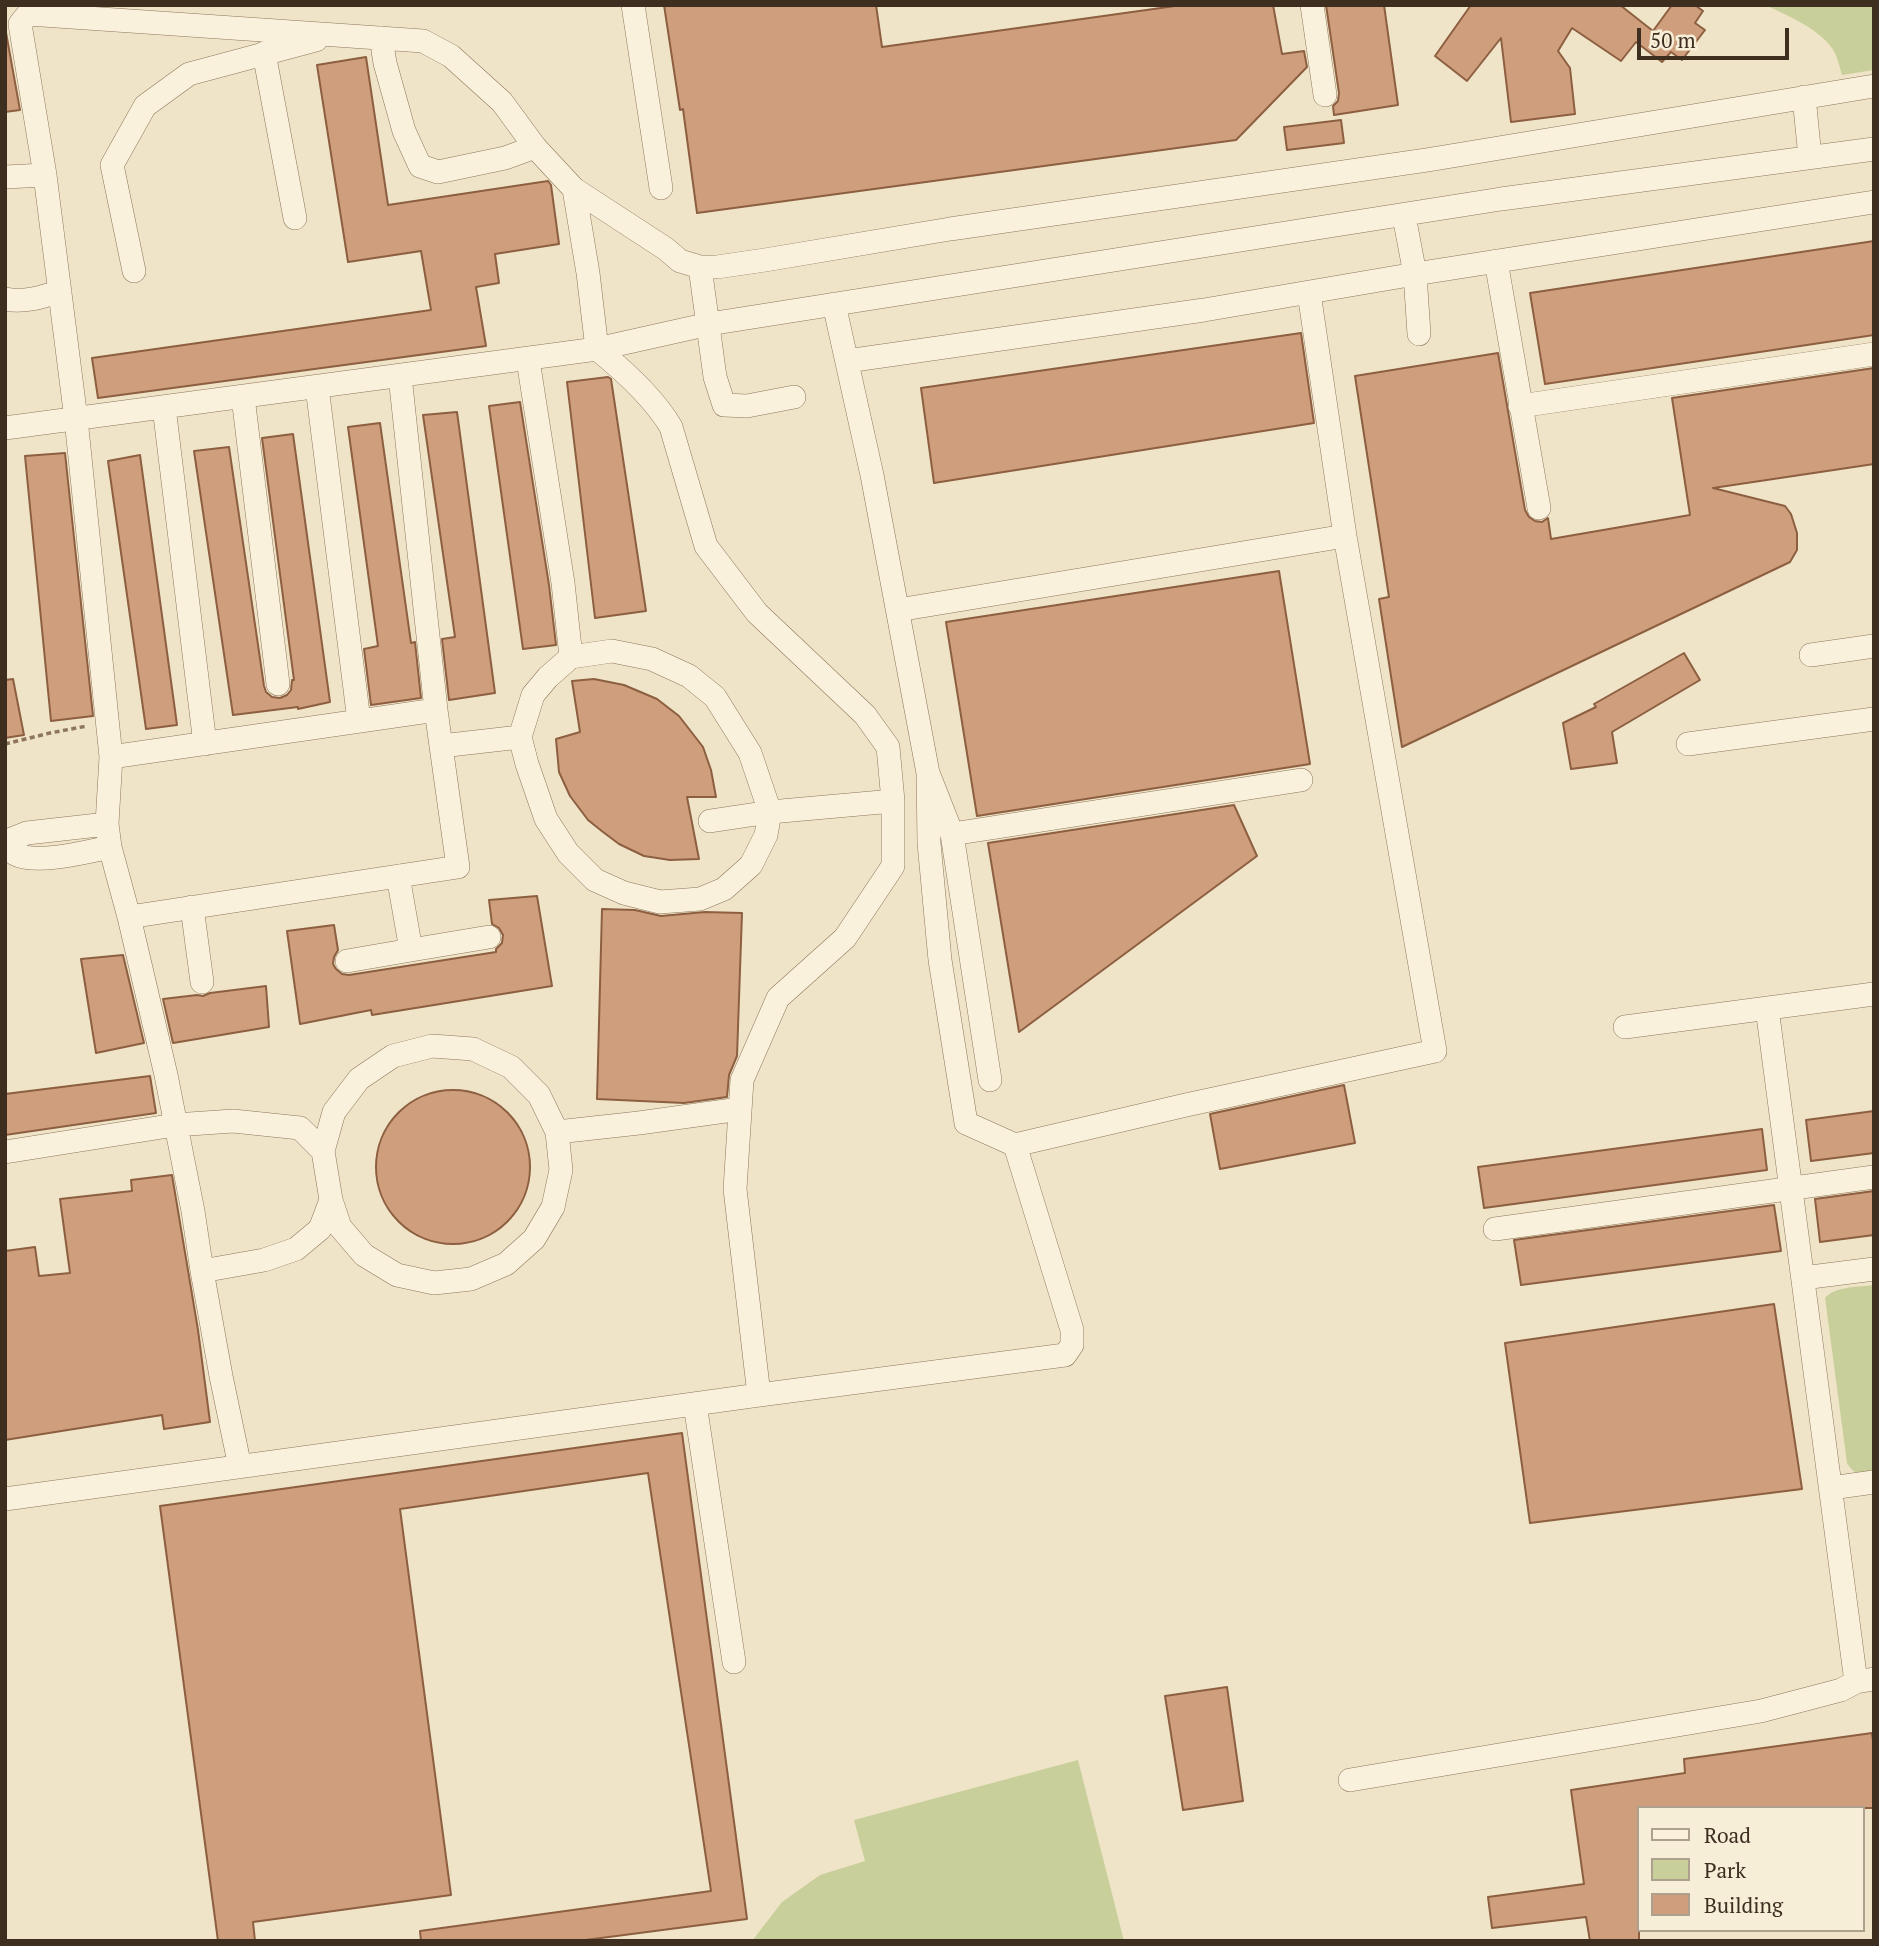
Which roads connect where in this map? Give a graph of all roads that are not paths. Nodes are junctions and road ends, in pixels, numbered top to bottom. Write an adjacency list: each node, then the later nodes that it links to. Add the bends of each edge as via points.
1 (633, 5): 14 (lane)
2 (1312, 5): 7 (lane)
3 (336, 35): 4 (lane); 5 (lane); 12 (lane, via 28,14 20,24)
4 (380, 38): 9 (lane, via 423,41 451,56 502,102); 9 (lane, via 404,131 420,166 438,172)
5 (264, 53): 18 (lane); 21 (lane, via 190,74 145,106 112,165)
6 (1874, 86): 8 (lane)
7 (1325, 95)
8 (1804, 97): 11 (lane); 20 (lane, via 1427,160)
9 (535, 147): 15 (lane)
10 (1874, 149): 11 (lane)
11 (1810, 157): 17 (lane)
12 (45, 175): 13 (lane); 23 (lane)
13 (5, 177)
14 (661, 188)
15 (574, 189): 20 (lane, via 680,261); 29 (lane)
16 (1874, 202): 19 (lane)
17 (1404, 216): 22 (lane); 26 (lane)
18 (295, 218)
19 (1496, 261): 22 (lane); 37 (lane)
20 (701, 267): 27 (lane)
21 (134, 271)
22 (1415, 274): 24 (lane); 28 (lane)
23 (60, 291): 25 (lane, via 40,298); 39 (lane)
24 (1309, 293): 32 (lane); 42 (lane)
25 (5, 299)
26 (834, 304): 27 (lane); 32 (lane)
27 (709, 324): 29 (lane); 36 (lane, via 715,377 724,405 747,406)
28 (1419, 334)
29 (597, 349): 31 (lane); 58 (lane, via 666,417 706,546 757,613 865,715 888,747)
30 (1874, 354): 37 (lane)
31 (527, 359): 33 (lane); 46 (lane)
32 (847, 361): 43 (lane)
33 (400, 376): 34 (lane); 48 (lane)
34 (317, 387): 35 (lane); 50 (lane)
35 (243, 397): 38 (lane); 47 (lane)
36 (794, 397)
37 (1520, 406): 41 (lane)
38 (164, 407): 39 (lane); 52 (lane)
39 (76, 419): 40 (lane); 55 (lane)
40 (5, 428)
41 (1539, 508)
42 (1345, 536): 43 (lane); 78 (lane, via 1436,1051)
43 (898, 610): 56 (lane)
44 (1874, 646): 45 (lane)
45 (1811, 655)
46 (571, 657): 51 (lane, via 533,695); 59 (lane, via 612,652 652,659 689,676 715,697 735,727 750,753)
47 (278, 684)
48 (436, 710): 50 (lane); 54 (lane)
49 (1874, 719): 53 (lane)
50 (359, 721): 52 (lane)
51 (520, 737): 54 (lane); 59 (lane, via 546,819 568,853 595,880 624,893 660,901 700,899 724,888 751,865 766,835)
52 (205, 744): 55 (lane)
53 (1688, 744)
54 (441, 746): 64 (lane, via 458,867)
55 (110, 748): 61 (lane)
56 (928, 772): 62 (lane); 78 (lane, via 929,844 940,960 966,1123)
57 (1301, 780): 62 (lane)
58 (893, 801): 59 (lane); 75 (lane, via 893,866 845,938 778,998 742,1080)
59 (770, 812): 60 (lane)
60 (710, 821)
61 (107, 824): 63 (lane); 63 (lane, via 27,833 7,846 30,859)
62 (953, 834): 74 (lane)
63 (110, 847): 66 (lane)
64 (398, 876): 65 (lane); 68 (lane)
65 (192, 907): 66 (lane); 70 (lane)
66 (129, 917): 76 (lane)
67 (489, 937): 68 (lane)
68 (411, 950): 69 (lane)
69 (346, 961)
70 (202, 982)
71 (1874, 994): 72 (lane)
72 (1767, 1009): 73 (lane); 82 (lane)
73 (1625, 1027)
74 (990, 1080)
75 (740, 1109): 77 (lane); 88 (lane, via 735,1189)
76 (175, 1125): 79 (lane); 80 (lane, via 233,1121 300,1128); 86 (lane)
77 (557, 1132): 80 (lane, via 539,1095 511,1067 473,1049 432,1046 393,1056 359,1079 334,1112); 83 (lane, via 561,1170 547,1217 534,1239 506,1264 471,1279 434,1283 397,1275 364,1255 340,1227)
78 (1015, 1145): 88 (lane, via 1072,1330 1072,1345 1065,1355)
79 (5, 1152)
80 (323, 1152): 83 (lane)
81 (1874, 1178): 82 (lane)
82 (1790, 1189): 84 (lane); 87 (lane)
83 (331, 1200): 86 (lane, via 320,1229 296,1249)
84 (1496, 1229)
85 (1874, 1269): 87 (lane)
86 (202, 1271): 90 (lane)
87 (1802, 1278): 92 (lane)
88 (759, 1395): 89 (lane)
89 (695, 1404): 90 (lane); 94 (lane)
90 (240, 1467): 93 (lane)
91 (1874, 1482): 92 (lane)
92 (1830, 1488): 95 (lane)
93 (5, 1499)
94 (734, 1662)
95 (1865, 1681): 96 (lane, via 1761,1711)
96 (1350, 1780)

